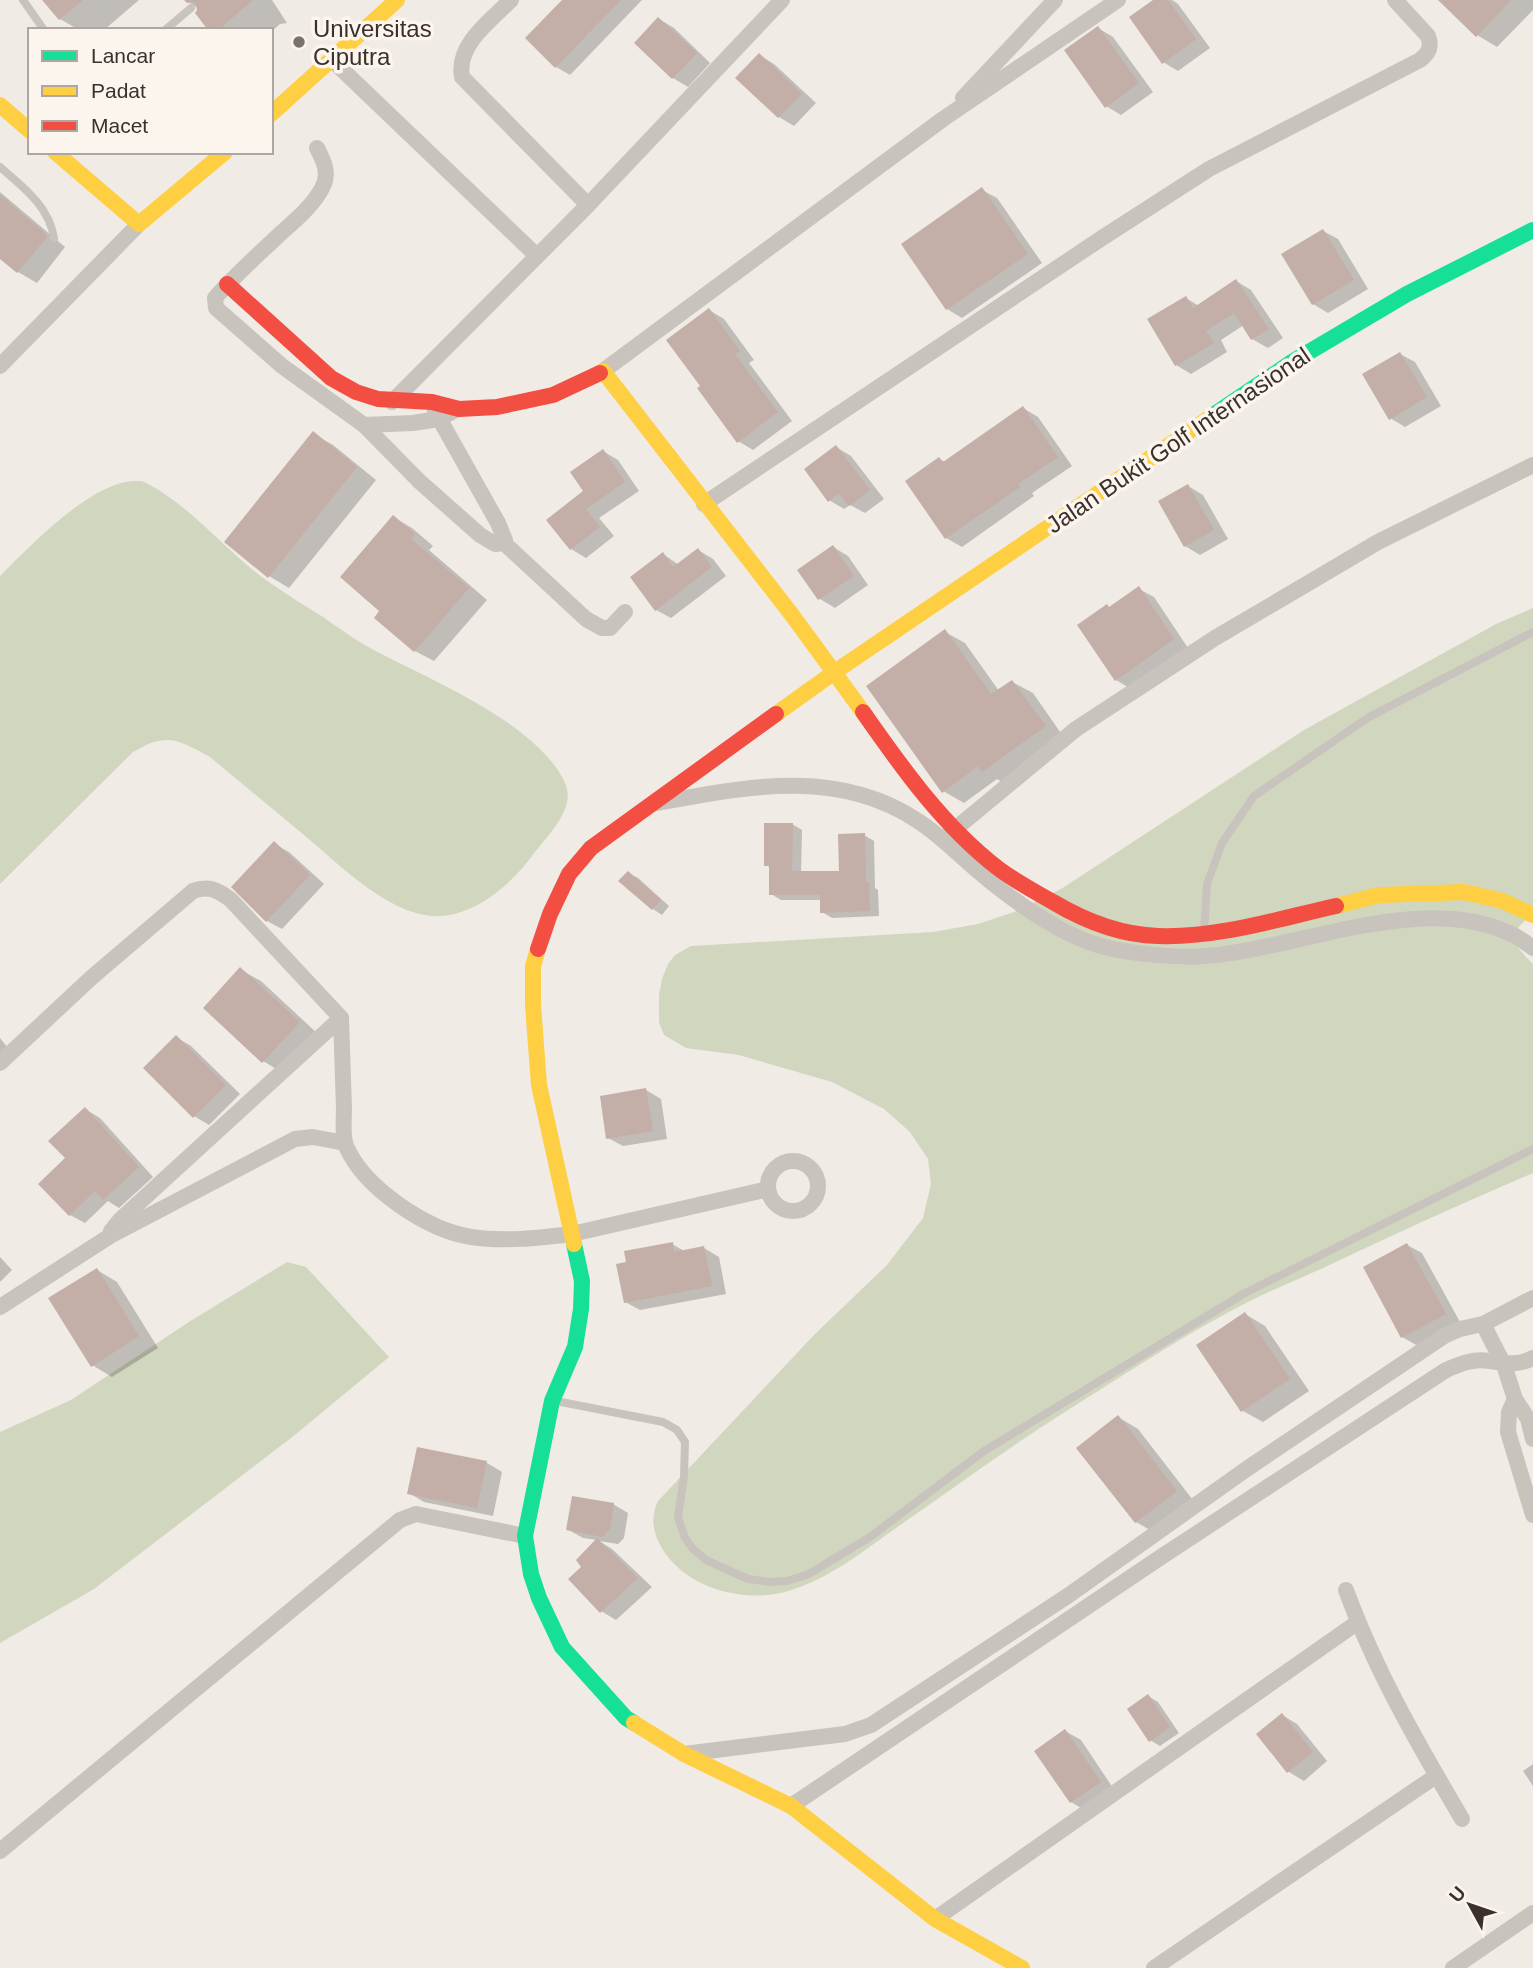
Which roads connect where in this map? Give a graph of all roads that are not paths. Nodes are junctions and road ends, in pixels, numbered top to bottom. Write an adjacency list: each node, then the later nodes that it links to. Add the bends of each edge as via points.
1 (23, 0): 9 (lane)
2 (511, 0): 20 (street, via 465,48 459,65 462,78)
3 (782, 0): 20 (street)
4 (1055, 0): 14 (street)
5 (1118, 0): 14 (street)
6 (1395, 0): 34 (street, via 1431,43 1420,60 1209,169)
7 (394, 1): 11 (street)
8 (191, 8): 10 (lane)
9 (43, 28)
10 (167, 28)
11 (332, 60): 13 (street); 24 (street)
12 (0, 105): 15 (street)
13 (273, 112)
14 (943, 119): 27 (street)
15 (28, 129)
16 (317, 148): 25 (street, via 326,172 317,195)
17 (57, 154): 21 (street)
18 (223, 154): 21 (street)
19 (0, 167): 23 (lane, via 34,197 51,223)
20 (588, 205): 24 (street)
21 (139, 225): 26 (street)
22 (1533, 230): 38 (street, Jalan Bukit Golf Internasional, via 1407,294 1292,362)
23 (54, 238)
24 (537, 257): 28 (street)
25 (227, 284): 28 (street, via 331,378 365,397); 32 (street, via 215,298 216,308 282,366)
26 (0, 366)
27 (603, 371): 30 (street, via 567,390 529,402); 34 (street)
28 (392, 402): 29 (street)
29 (431, 402): 30 (street); 31 (street)
30 (457, 409): 31 (street)
31 (439, 419): 32 (street); 35 (street, via 498,523)
32 (364, 425): 35 (street, via 472,528 491,543)
33 (1533, 465): 40 (street, via 1378,542 1215,638 1076,729)
34 (704, 504): 38 (street)
35 (504, 543): 36 (street, via 586,620 610,628)
36 (625, 612)
37 (1533, 632): 43 (lane, via 1368,717 1254,796 1222,843 1210,874)
38 (836, 671): 39 (street, Jalan Bukit Golf Internasional); 40 (street, via 912,779)
39 (653, 804): 41 (street, via 730,790 826,786 886,803); 51 (street, Jalan Bukit Golf Internasional, via 592,848 569,874 533,966 539,1085)
40 (956, 828): 41 (street); 43 (street, via 999,868 1069,913 1136,934)
41 (942, 839): 45 (street, via 994,885 1053,925 1104,947)
42 (1533, 915): 43 (street, via 1503,901 1464,892 1423,892 1379,895)
43 (1204, 935): 45 (lane)
44 (1533, 948): 45 (street, via 1485,924 1405,918)
45 (1205, 956)
46 (341, 1018): 47 (street, via 232,900 212,888 201,888 91,978); 48 (street); 52 (street, via 120,1220)
47 (0, 1063)
48 (345, 1143): 51 (street, via 367,1177 427,1222 470,1237); 52 (street, via 295,1139)
49 (1533, 1149): 59 (lane, via 1245,1293 984,1451 870,1537 809,1574 788,1581 748,1578 722,1569 685,1538 678,1517 685,1442 677,1430 663,1422)
50 (768, 1189): 51 (street)
51 (572, 1234): 59 (street, Jalan Bukit Golf Internasional, via 582,1281 582,1309 575,1347)
52 (110, 1236): 54 (street)
53 (1533, 1298): 55 (street)
54 (0, 1307)
55 (1483, 1324): 57 (street); 65 (street, via 1444,1336 1069,1595 871,1725 845,1734)
56 (1533, 1359): 57 (street)
57 (1504, 1365): 58 (street); 67 (street, via 1488,1360 1446,1370)
58 (1515, 1399): 60 (street, via 1528,1419); 61 (street, via 1508,1412 1508,1432)
59 (552, 1401): 62 (street, Jalan Bukit Golf Internasional)
60 (1533, 1439)
61 (1533, 1515)
62 (525, 1536): 65 (street, via 531,1574 562,1647 626,1718); 69 (street, via 416,1514 400,1520)
63 (1346, 1590): 64 (street)
64 (1358, 1622): 66 (street); 71 (street)
65 (684, 1754): 67 (street)
66 (1436, 1776): 68 (street); 73 (street)
67 (791, 1806): 71 (street)
68 (1462, 1819)
69 (0, 1851)
70 (1533, 1913): 74 (street)
71 (935, 1919): 72 (street)
72 (1022, 1968)
73 (1154, 1968)
74 (1453, 1968)

